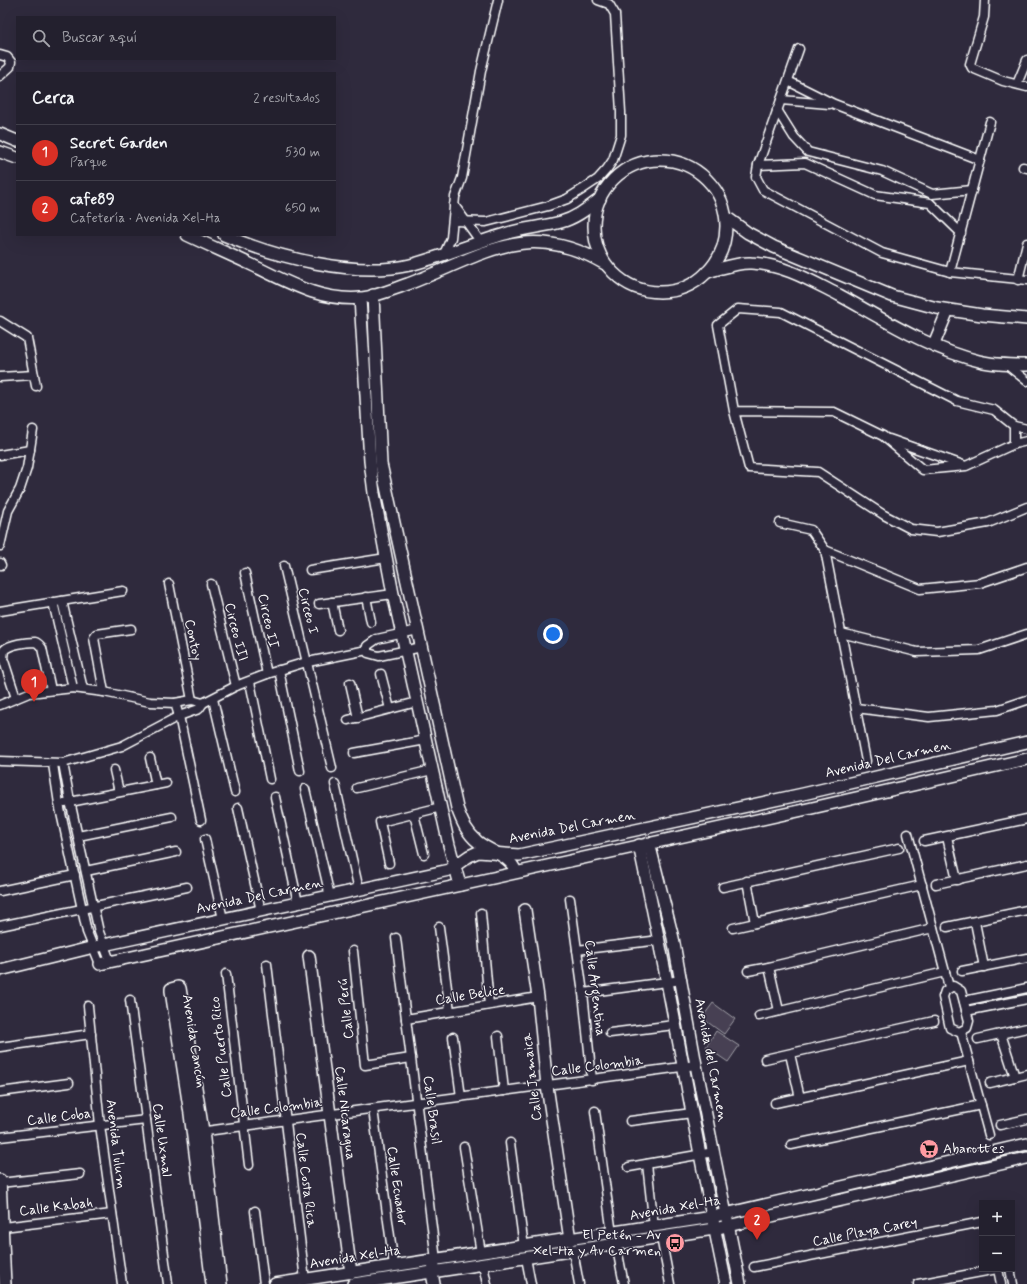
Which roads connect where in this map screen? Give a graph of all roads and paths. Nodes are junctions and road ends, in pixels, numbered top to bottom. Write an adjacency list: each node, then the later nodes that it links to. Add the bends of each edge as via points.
1 (498, 0): 25 (street, via 481,71 462,178)
2 (598, 0): 27 (street, via 609,4 615,14 621,135 613,160 598,179 548,206 486,222)
3 (985, 0): 9 (street, via 984,17 970,64 972,68)
4 (799, 49): 8 (street)
5 (0, 55): 7 (street, via 11,62 10,67)
6 (1027, 60): 9 (street)
7 (0, 76)
8 (788, 81): 11 (street); 12 (street)
9 (1017, 84): 10 (street)
10 (1027, 87)
11 (781, 100): 12 (street); 13 (street)
12 (834, 104): 20 (street)
13 (777, 110): 18 (street); 22 (street)
14 (990, 122): 20 (street)
15 (0, 134): 16 (street)
16 (16, 141)
17 (0, 152): 19 (street)
18 (808, 152): 21 (street); 23 (street, via 882,171 932,194)
19 (16, 158)
20 (980, 160): 23 (street)
21 (805, 163): 22 (street); 29 (street, via 875,195 930,203)
22 (758, 165): 40 (street, via 756,177 763,190 882,253)
23 (972, 190): 29 (street)
24 (601, 199): 26 (street, via 606,188 621,172 642,162 664,160 686,165 706,177 719,195); 32 (street, via 562,222 525,228); 36 (street, via 597,206 594,227 597,248)
25 (454, 205): 27 (street); 28 (street)
26 (726, 217): 39 (street, via 725,240 717,261); 46 (street, via 774,247 861,285 892,296)
27 (464, 220): 28 (street); 32 (street)
28 (454, 221): 35 (street, via 451,238)
29 (961, 233): 40 (street)
30 (188, 236): 38 (street)
31 (227, 236): 34 (street)
32 (480, 241): 35 (street)
33 (1027, 243): 41 (street)
34 (269, 252): 37 (street, via 298,260 358,268); 38 (street)
35 (444, 254): 37 (street)
36 (605, 264): 39 (street, via 622,281 642,290 663,293 683,288 702,278); 43 (street, via 572,247 529,242 484,253)
37 (409, 266): 43 (street)
38 (260, 269): 45 (street, via 309,292)
39 (707, 272): 49 (street, via 750,263 779,267 812,281)
40 (950, 272): 41 (street)
41 (1018, 280): 42 (street)
42 (1027, 280)
43 (416, 281): 44 (street)
44 (372, 295): 45 (street); 68 (street, via 381,464)
45 (360, 298): 71 (street, via 370,461)
46 (948, 310): 47 (street); 49 (street)
47 (1027, 320)
48 (0, 321): 52 (street, via 27,338)
49 (934, 344): 50 (street, via 980,361)
50 (1007, 365): 51 (street); 54 (street)
51 (1027, 365)
52 (34, 375): 53 (street); 55 (street)
53 (0, 377)
54 (1027, 380)
55 (36, 386)
56 (734, 411): 57 (street, via 718,325 738,309 781,312 957,401 994,410); 60 (street, via 834,412); 66 (street, via 749,468 818,472 884,515 911,529 937,532 988,523)
57 (1014, 426): 58 (street); 62 (street)
58 (1027, 429)
59 (33, 430): 63 (street)
60 (883, 436): 65 (street); 65 (street, via 923,470)
61 (1027, 441): 62 (street)
62 (1014, 444): 65 (street)
63 (30, 450): 64 (street); 69 (street, via 20,489 8,511)
64 (0, 455)
65 (966, 466)
66 (1027, 507)
67 (780, 523): 70 (street, via 811,530)
68 (399, 545): 71 (street); 88 (street)
69 (0, 546)
70 (825, 550): 73 (street, via 920,589 980,583); 89 (street)
71 (385, 553): 74 (street); 79 (street)
72 (284, 566): 95 (street, Circeo I)
73 (1027, 567)
74 (310, 570)
75 (244, 573): 97 (street, Circeo II)
76 (169, 584): 110 (street, Contoy)
77 (211, 584): 102 (street, Circeo III)
78 (123, 591): 81 (street)
79 (393, 594): 80 (street); 90 (street)
80 (366, 597): 82 (street); 85 (street)
81 (58, 602): 84 (street); 104 (street); 105 (street)
82 (332, 602): 83 (street); 87 (street)
83 (320, 604)
84 (0, 611)
85 (371, 622)
86 (131, 629): 107 (street, via 97,634 94,638)
87 (338, 630)
88 (418, 630): 90 (street); 92 (street)
89 (841, 633): 91 (street, via 916,652 979,650); 116 (street)
90 (402, 634): 93 (street, via 377,639 367,646); 94 (street)
91 (1027, 634)
92 (422, 647): 94 (street); 101 (street)
93 (366, 650): 94 (street, via 379,656); 95 (street)
94 (406, 650): 103 (street)
95 (308, 662): 96 (street); 131 (street, Circeo I)
96 (279, 670): 97 (street); 134 (street)
97 (267, 674): 99 (street)
98 (381, 674): 117 (street)
99 (250, 682): 102 (street); 136 (street)
100 (350, 683): 119 (street)
101 (430, 685): 103 (street); 152 (street)
102 (236, 686): 109 (street)
103 (414, 687): 113 (street)
104 (74, 688): 105 (street); 106 (street)
105 (83, 689): 107 (street)
106 (51, 690): 108 (street); 108 (street, via 40,645 35,642 8,646 4,650 3,658)
107 (104, 692): 114 (street, via 150,702)
108 (16, 698): 115 (street)
109 (213, 699): 112 (street); 143 (street)
110 (192, 700): 112 (street); 114 (street)
111 (1027, 700): 116 (street, via 997,710 929,717)
112 (203, 702): 118 (street, via 199,709)
113 (418, 702): 117 (street); 121 (street)
114 (174, 703): 118 (street)
115 (0, 705)
116 (856, 708): 128 (street)
117 (390, 710): 119 (street)
118 (180, 716): 129 (street, via 122,746); 155 (street)
119 (358, 718): 120 (street)
120 (348, 720)
121 (426, 740): 123 (street); 133 (street)
122 (1027, 742): 126 (street, Avenida Del Carmen)
123 (354, 753)
124 (150, 758): 139 (street)
125 (1027, 759): 135 (street)
126 (949, 760): 135 (street); 144 (street, Avenida Del Carmen)
127 (0, 761): 130 (street)
128 (866, 761)
129 (63, 763): 130 (street); 146 (street)
130 (53, 764): 147 (street)
131 (332, 768)
132 (114, 770): 142 (street)
133 (432, 770): 140 (street); 148 (street)
134 (300, 771)
135 (952, 776): 150 (street)
136 (270, 779)
137 (166, 783): 139 (street)
138 (335, 784): 180 (street)
139 (156, 785): 142 (street)
140 (357, 788)
141 (305, 789): 183 (street)
142 (119, 792): 146 (street)
143 (235, 792)
144 (804, 794): 150 (street, via 810,800); 166 (street, Avenida Del Carmen, via 519,855)
145 (275, 797): 186 (street)
146 (70, 802): 147 (street); 158 (street)
147 (59, 804): 172 (street)
148 (441, 807): 151 (street); 156 (street)
149 (238, 808): 191 (street)
150 (812, 808): 162 (street)
151 (414, 814): 165 (street); 167 (street, via 380,822)
152 (460, 815): 156 (street); 166 (street, via 464,826 479,843)
153 (172, 817): 158 (street)
154 (1027, 819): 159 (street)
155 (201, 820)
156 (443, 820): 169 (street)
157 (908, 834): 177 (street)
158 (78, 836): 170 (street)
159 (947, 837): 161 (street); 173 (street)
160 (205, 839): 193 (street)
161 (924, 842)
162 (644, 844): 171 (street); 182 (street, Avenida del Carmen); 184 (street, Avenida del Carmen)
163 (899, 848): 174 (street)
164 (176, 852): 170 (street)
165 (424, 854)
166 (499, 854): 169 (street, Avenida Del Carmen, via 478,852); 171 (street, via 509,860)
167 (389, 864)
168 (1027, 864): 173 (street)
169 (456, 866): 176 (street); 180 (street, Avenida Del Carmen, via 449,870)
170 (86, 871): 187 (street)
171 (516, 872): 176 (street)
172 (75, 875): 181 (street); 188 (street)
173 (956, 880): 175 (street)
174 (747, 881): 178 (street); 195 (street)
175 (936, 884)
176 (460, 885): 205 (street)
177 (922, 885): 195 (street); 200 (street)
178 (723, 887)
179 (187, 888): 187 (street)
180 (359, 890): 183 (street, Avenida Del Carmen)
181 (0, 891)
182 (663, 894): 184 (street); 219 (street, Avenida del Carmen)
183 (330, 896): 186 (street, Avenida Del Carmen)
184 (650, 897): 203 (street, Avenida del Carmen)
185 (570, 899): 206 (street, Calle Argentina)
186 (298, 903): 191 (street, Avenida Del Carmen)
187 (94, 906): 188 (street); 204 (street)
188 (82, 909): 196 (street); 204 (street, via 87,932)
189 (525, 910): 224 (street, Calle Jamaica)
190 (1027, 910): 194 (street)
191 (261, 911): 193 (street, Avenida Del Carmen)
192 (481, 913): 228 (street)
193 (223, 919): 201 (street, Avenida Del Carmen)
194 (975, 922): 198 (street); 213 (street)
195 (755, 923): 199 (street)
196 (0, 926)
197 (440, 927): 230 (street)
198 (947, 927)
199 (732, 928)
200 (933, 928): 212 (street); 217 (street)
201 (166, 932): 204 (street, Avenida Del Carmen); 205 (street)
202 (396, 938): 234 (street, Calle Brasil)
203 (660, 940): 206 (street); 220 (street, Avenida del Carmen)
204 (99, 946): 210 (street); 214 (street, Avenida Del Carmen)
205 (169, 949): 210 (street)
206 (577, 950): 223 (street, Calle Argentina)
207 (352, 951): 247 (street, Calle Perú, via 365,1065)
208 (309, 956): 268 (street, Calle Nicaragua)
209 (1027, 958): 213 (street)
210 (105, 963)
211 (267, 964): 269 (street, Calle Costa Rica)
212 (769, 967): 215 (street); 231 (street)
213 (984, 967): 216 (street)
214 (0, 970)
215 (748, 971)
216 (962, 971)
217 (945, 972): 221 (street); 231 (street)
218 (226, 974): 274 (street, Calle Puerto Rico)
219 (682, 980): 220 (street); 250 (street, Avenida del Carmen)
220 (668, 983): 223 (street); 236 (street, Avenida del Carmen)
221 (949, 987): 227 (street, via 959,988); 238 (street, via 944,990 943,996 949,1025 953,1030)
222 (1027, 988): 227 (street)
223 (583, 993): 254 (street, Calle Argentina)
224 (538, 997): 228 (street, Calle Belice); 257 (street, Calle Jamaica)
225 (1027, 999): 232 (street)
226 (130, 1000): 271 (street, Calle Uxmal)
227 (964, 1001): 232 (street)
228 (489, 1005): 230 (street, Calle Belice)
229 (88, 1006): 240 (street, Avenida Tulum)
230 (450, 1011): 234 (street, Calle Belice)
231 (779, 1011): 233 (street)
232 (966, 1011): 238 (street, via 968,1024)
233 (759, 1016)
234 (406, 1019): 247 (street, Calle Brasil)
235 (934, 1021): 246 (street)
236 (674, 1025): 239 (street); 251 (street, Avenida del Carmen)
237 (1027, 1028): 241 (street)
238 (961, 1032): 249 (street)
239 (610, 1033)
240 (91, 1034): 245 (street); 273 (street, Avenida Tulum)
241 (1001, 1034): 244 (street); 253 (street)
242 (453, 1036): 260 (street)
243 (498, 1036): 258 (street)
244 (978, 1039)
245 (0, 1047)
246 (790, 1054): 248 (street); 261 (street)
247 (411, 1058): 262 (street, Calle Brasil)
248 (765, 1059)
249 (969, 1061): 261 (street); 264 (street)
250 (696, 1065): 251 (street, Calle Colombia); 283 (street, Avenida del Carmen)
251 (682, 1068): 254 (street, Calle Colombia); 267 (street, Avenida del Carmen)
252 (1027, 1074): 253 (street)
253 (1015, 1077): 255 (street)
254 (592, 1080): 257 (street, Calle Colombia)
255 (990, 1083)
256 (69, 1084): 259 (street)
257 (547, 1086): 258 (street, Calle Colombia); 304 (street, Calle Jamaica)
258 (504, 1091): 260 (street, Calle Colombia)
259 (0, 1092)
260 (461, 1097): 262 (street, Calle Colombia)
261 (800, 1098): 263 (street)
262 (416, 1103): 265 (street, Calle Colombia); 310 (street, Calle Brasil)
263 (775, 1103)
264 (981, 1105): 277 (street); 281 (street)
265 (373, 1109): 268 (street, Calle Colombia); 312 (street, Calle Ecuador)
266 (595, 1111): 303 (street)
267 (692, 1113): 272 (street); 284 (street, Avenida del Carmen)
268 (330, 1114): 269 (street, Calle Colombia); 317 (street, Calle Nicaragua)
269 (285, 1119): 274 (street, Calle Colombia); 319 (street, Calle Costa Rica)
270 (1027, 1119): 275 (street)
271 (146, 1120): 273 (street, Calle Coba); 323 (street, Calle Uxmal)
272 (630, 1121)
273 (100, 1125): 278 (street, Calle Coba); 294 (street, Avenida Tulum)
274 (243, 1125): 276 (street, Calle Colombia); 287 (street, Calle Puerto Rico)
275 (1000, 1125)
276 (197, 1132): 276 (street, Avenida Cancún, via 180,988 178,987 170,991); 291 (street, Avenida Cancún)
277 (989, 1135)
278 (0, 1137)
279 (510, 1143): 305 (street)
280 (1027, 1144): 295 (street, Avenida Xel-Ha)
281 (791, 1146)
282 (464, 1147): 308 (street)
283 (714, 1152): 284 (street); 295 (street, Avenida del Carmen)
284 (700, 1155): 286 (street); 296 (street, Avenida del Carmen)
285 (1027, 1158): 298 (street, Avenida Xel-Ha)
286 (647, 1164): 288 (street); 300 (street)
287 (249, 1165)
288 (629, 1167)
289 (80, 1174): 290 (street)
290 (0, 1182): 292 (street)
291 (206, 1200): 324 (street, Avenida Cancún); 325 (street, Avenida Cancún)
292 (1, 1204): 299 (street)
293 (255, 1211): 326 (street)
294 (112, 1214): 299 (street, Calle Kabah); 322 (street, Avenida Tulum)
295 (726, 1214): 296 (street, Avenida Xel-Ha); 298 (street, Avenida del Carmen)
296 (712, 1217): 300 (street, Avenida Xel-Ha); 301 (street, Avenida del Carmen)
297 (979, 1223): 313 (street, Calle Playa Carey)
298 (728, 1226): 301 (street, Avenida Xel-Ha); 335 (street, Avenida del Carmen)
299 (3, 1227): 306 (street)
300 (654, 1227): 303 (street, Avenida Xel-Ha)
301 (714, 1229): 302 (street, Avenida Xel-Ha); 334 (street, Avenida del Carmen)
302 (661, 1237): 303 (street, Avenida Xel-Ha); 333 (street)
303 (614, 1239): 304 (street, Avenida Xel-Ha); 307 (street, Avenida Xel-Ha); 332 (street)
304 (570, 1240): 305 (street, Avenida Xel-Ha)
305 (524, 1247): 308 (street, Avenida Xel-Ha)
306 (2, 1250): 321 (street)
307 (573, 1251): 309 (street, Avenida Xel-Ha); 331 (street)
308 (481, 1253): 310 (street, Avenida Xel-Ha)
309 (526, 1258): 311 (street, Avenida Xel-Ha); 330 (street)
310 (436, 1260): 312 (street, Avenida Xel-Ha); 318 (street, Calle Brasil)
311 (483, 1265): 318 (street, Avenida Xel-Ha); 329 (street)
312 (394, 1266): 317 (street, Avenida Xel-Ha)
313 (754, 1267)
314 (981, 1272): 336 (street)
315 (998, 1272): 337 (street)
316 (1011, 1272): 338 (street)
317 (351, 1273): 319 (street, Avenida Xel-Ha)
318 (433, 1278): 320 (street, Avenida Xel-Ha)
319 (305, 1280): 327 (street, Avenida Xel-Ha)
320 (389, 1281): 328 (street, Avenida Xel-Ha)
321 (5, 1284)
322 (122, 1284)
323 (168, 1284)
324 (212, 1284)
325 (221, 1284)
326 (264, 1284)
327 (275, 1284)
328 (353, 1284)
329 (487, 1284)
330 (531, 1284)
331 (579, 1284)
332 (624, 1284)
333 (670, 1284)
334 (726, 1284)
335 (740, 1284)
336 (918, 1284)
337 (1001, 1284)
338 (1013, 1284)

